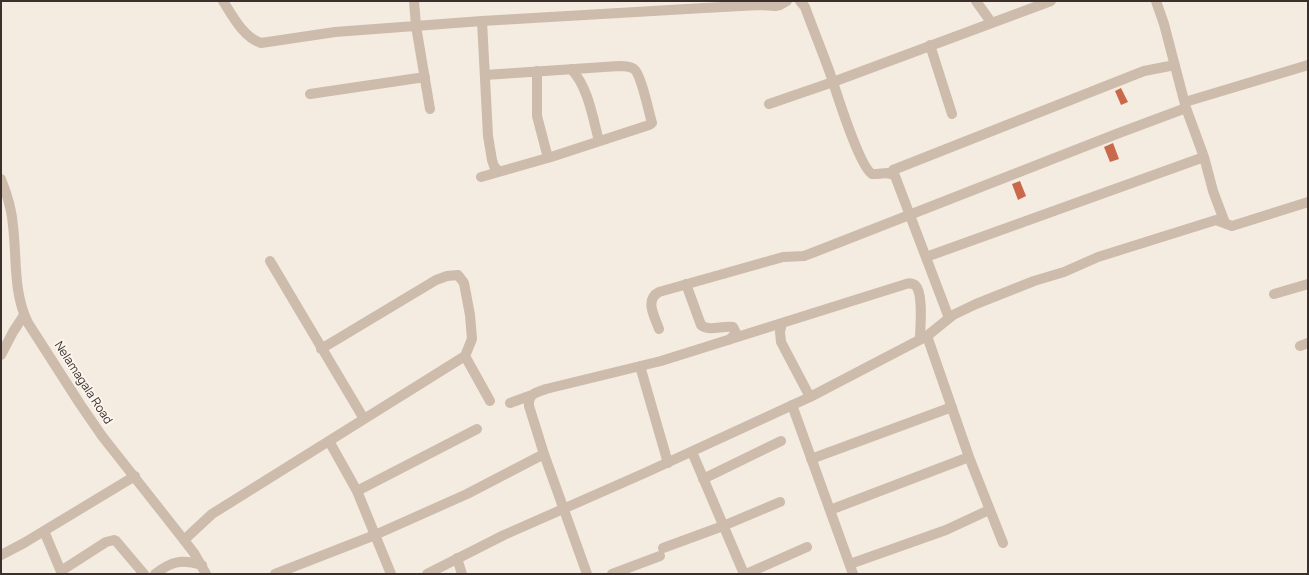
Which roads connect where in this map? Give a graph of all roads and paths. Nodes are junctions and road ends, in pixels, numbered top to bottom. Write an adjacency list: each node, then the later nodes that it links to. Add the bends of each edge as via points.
1 (223, 1): 11 (street, via 248,35 261,43 335,32)
2 (414, 1): 11 (street)
3 (787, 1): 8 (street, via 775,6)
4 (800, 1): 19 (street, via 805,7)
5 (976, 1): 10 (street)
6 (1050, 1): 10 (street)
7 (1156, 1): 14 (street)
8 (760, 3): 9 (street)
9 (482, 21): 11 (street); 17 (street)
10 (991, 22): 12 (street)
11 (416, 26): 18 (street)
12 (930, 45): 19 (street); 24 (street)
13 (1308, 65): 22 (street)
14 (1175, 66): 22 (street); 29 (street, via 1144,71 893,170)
15 (572, 69): 16 (street); 25 (street, via 584,89); 25 (street, via 625,66 634,69 640,80 651,124)
16 (537, 71): 17 (street); 27 (street, via 537,116)
17 (485, 75): 28 (street, via 490,152 494,166)
18 (425, 77): 20 (street); 23 (street)
19 (833, 82): 21 (street); 29 (street, via 866,169 872,174)
20 (310, 94)
21 (769, 104)
22 (1185, 105): 26 (street); 33 (street)
23 (430, 109)
24 (952, 114)
25 (599, 141): 27 (street)
26 (1204, 157): 34 (street); 35 (street)
27 (548, 158): 28 (street)
28 (499, 172): 30 (street)
29 (891, 174): 33 (street, via 895,176)
30 (481, 177)
31 (1, 179): 40 (street, Nelamagala Road, via 10,204 16,276)
32 (1308, 202): 34 (street, via 1232,226)
33 (910, 214): 35 (street); 37 (street, via 808,254 783,257)
34 (1225, 223): 41 (street, via 1216,220 1098,257 976,304)
35 (926, 257): 41 (street)
36 (270, 260): 46 (street)
37 (686, 284): 43 (street, via 659,292 652,297 651,304); 45 (street, via 701,325 707,328 733,327 736,334)
38 (1308, 284): 39 (street)
39 (1274, 294)
40 (24, 315): 47 (street); 65 (street, Nelamagala Road, via 102,436)
41 (949, 318): 44 (street)
42 (782, 323): 44 (street, via 913,283 918,288 921,301); 45 (street); 51 (street, via 781,342)
43 (659, 329)
44 (924, 338): 51 (street); 55 (street)
45 (730, 340): 49 (street)
46 (321, 348): 48 (street, via 436,280 458,275 464,283 470,315 472,339); 56 (street)
47 (1, 355)
48 (465, 356): 52 (street); 56 (street)
49 (640, 366): 50 (street); 64 (street)
50 (532, 395): 53 (street); 61 (street, via 529,398 529,406)
51 (810, 397): 54 (street)
52 (490, 401)
53 (510, 403)
54 (792, 405): 60 (street); 63 (street)
55 (952, 407): 62 (street); 63 (street)
56 (364, 419): 58 (street)
57 (477, 428): 67 (street)
58 (329, 441): 67 (street); 75 (street, via 212,514)
59 (781, 441): 66 (street)
60 (692, 452): 64 (street); 66 (street)
61 (544, 454): 69 (street); 74 (street, via 467,494)
62 (969, 457): 70 (street); 71 (street)
63 (811, 459): 70 (street)
64 (668, 463): 69 (street)
65 (135, 476): 73 (street); 75 (street, Nelamagala Road)
66 (703, 479): 72 (street)
67 (357, 491): 74 (street)
68 (780, 502): 72 (street)
69 (563, 510): 79 (street); 89 (street)
70 (830, 510): 80 (street)
71 (989, 510): 76 (street); 80 (street, via 946,530)
72 (723, 526): 90 (street); 91 (street)
73 (44, 531): 78 (street); 82 (street)
74 (375, 535): 85 (street); 86 (street)
75 (184, 540): 81 (street, Nelamagala Road)
76 (1003, 544)
77 (807, 547): 91 (street)
78 (1, 555)
79 (457, 558): 87 (street); 88 (street)
80 (850, 564): 92 (street)
81 (204, 570): 84 (street, via 191,562 176,562 166,565)
82 (61, 572): 83 (street, via 106,542 114,540)
83 (144, 574)
84 (155, 574)
85 (275, 574)
86 (391, 574)
87 (427, 574)
88 (462, 574)
89 (587, 574)
90 (612, 574)
91 (745, 574)
92 (853, 574)

